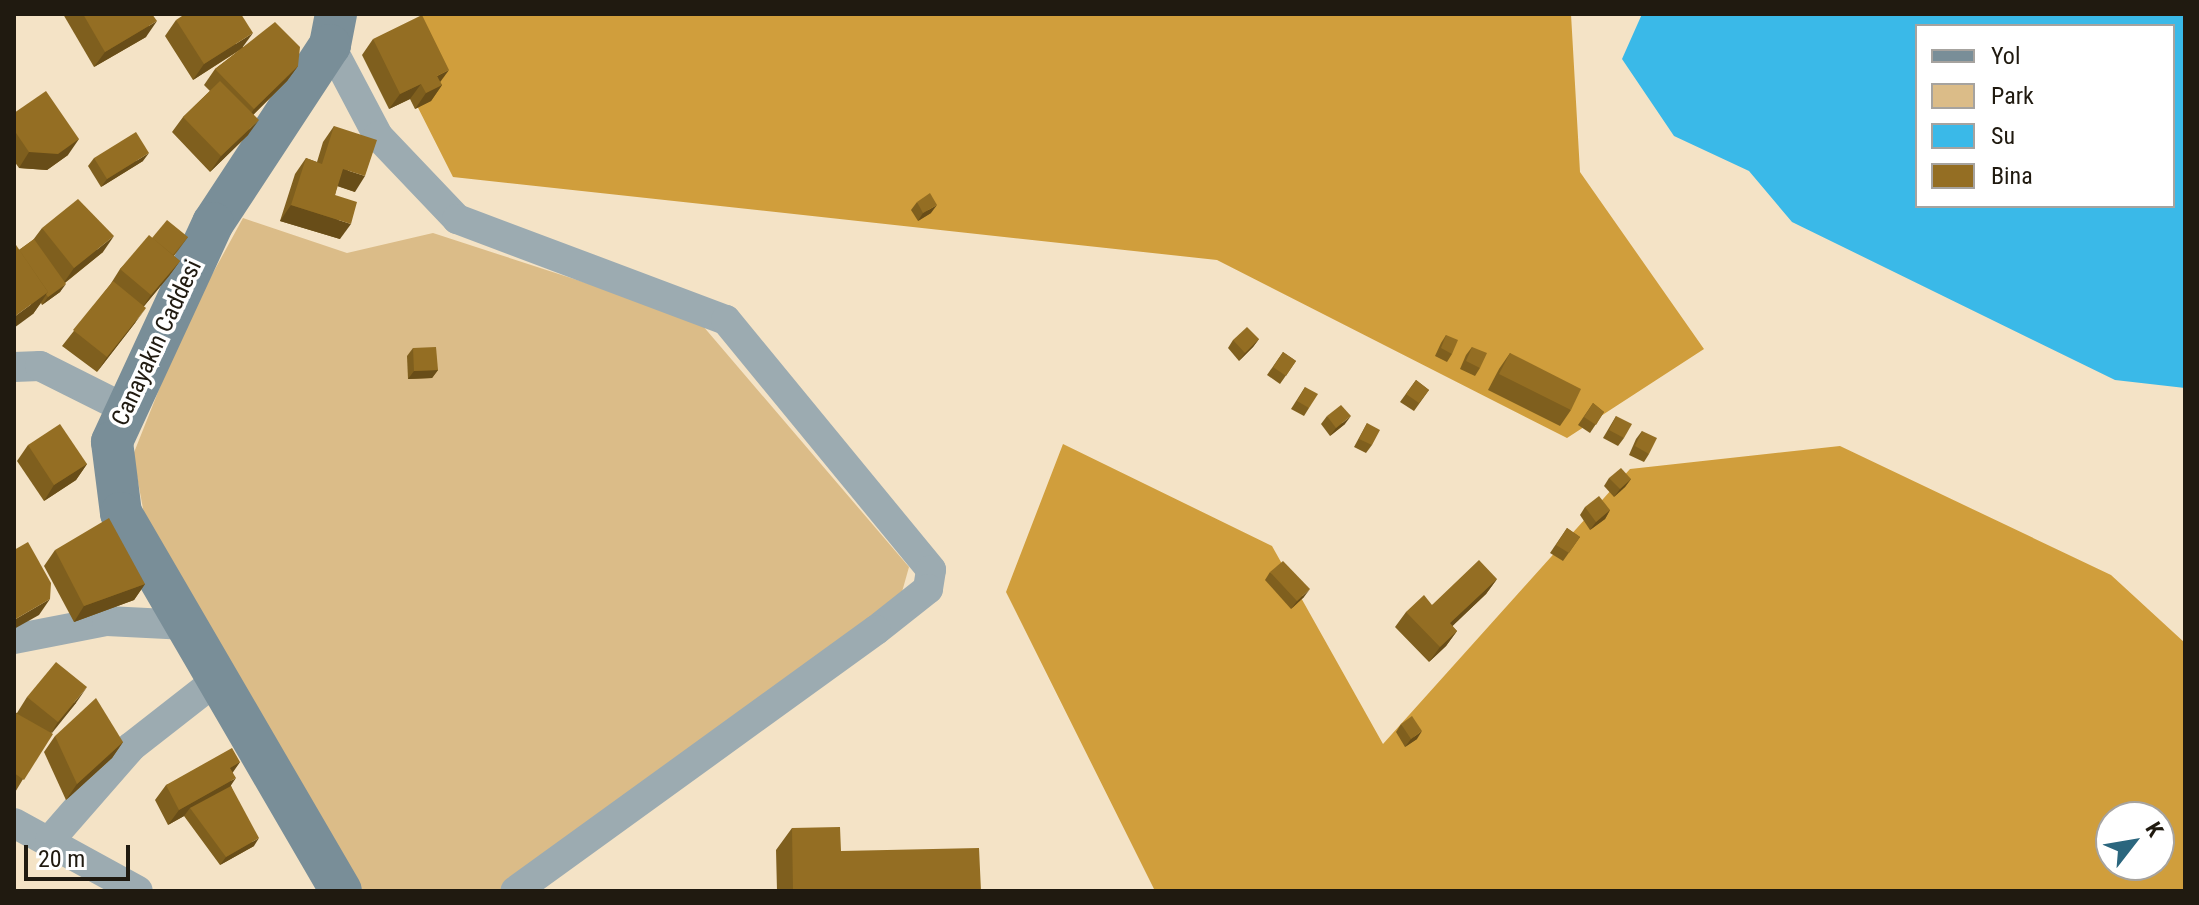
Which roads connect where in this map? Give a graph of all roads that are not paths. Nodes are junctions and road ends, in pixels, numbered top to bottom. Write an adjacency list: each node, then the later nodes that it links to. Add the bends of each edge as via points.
1 (333, 30): 3 (street, Canayakın Caddesi, via 213,223); 11 (street, via 378,136 457,219 726,320 931,570 928,589 886,622)
2 (14, 367): 3 (street, via 40,366)
3 (124, 408): 4 (street, Canayakın Caddesi, via 112,442 121,513)
4 (187, 625): 5 (street, via 107,621); 6 (street, Canayakın Caddesi)
5 (14, 639)
6 (218, 679): 8 (street, via 131,747); 10 (street, Canayakın Caddesi)
7 (14, 823): 8 (street)
8 (50, 840): 9 (street)
9 (138, 891)
10 (341, 891)
11 (516, 891)

